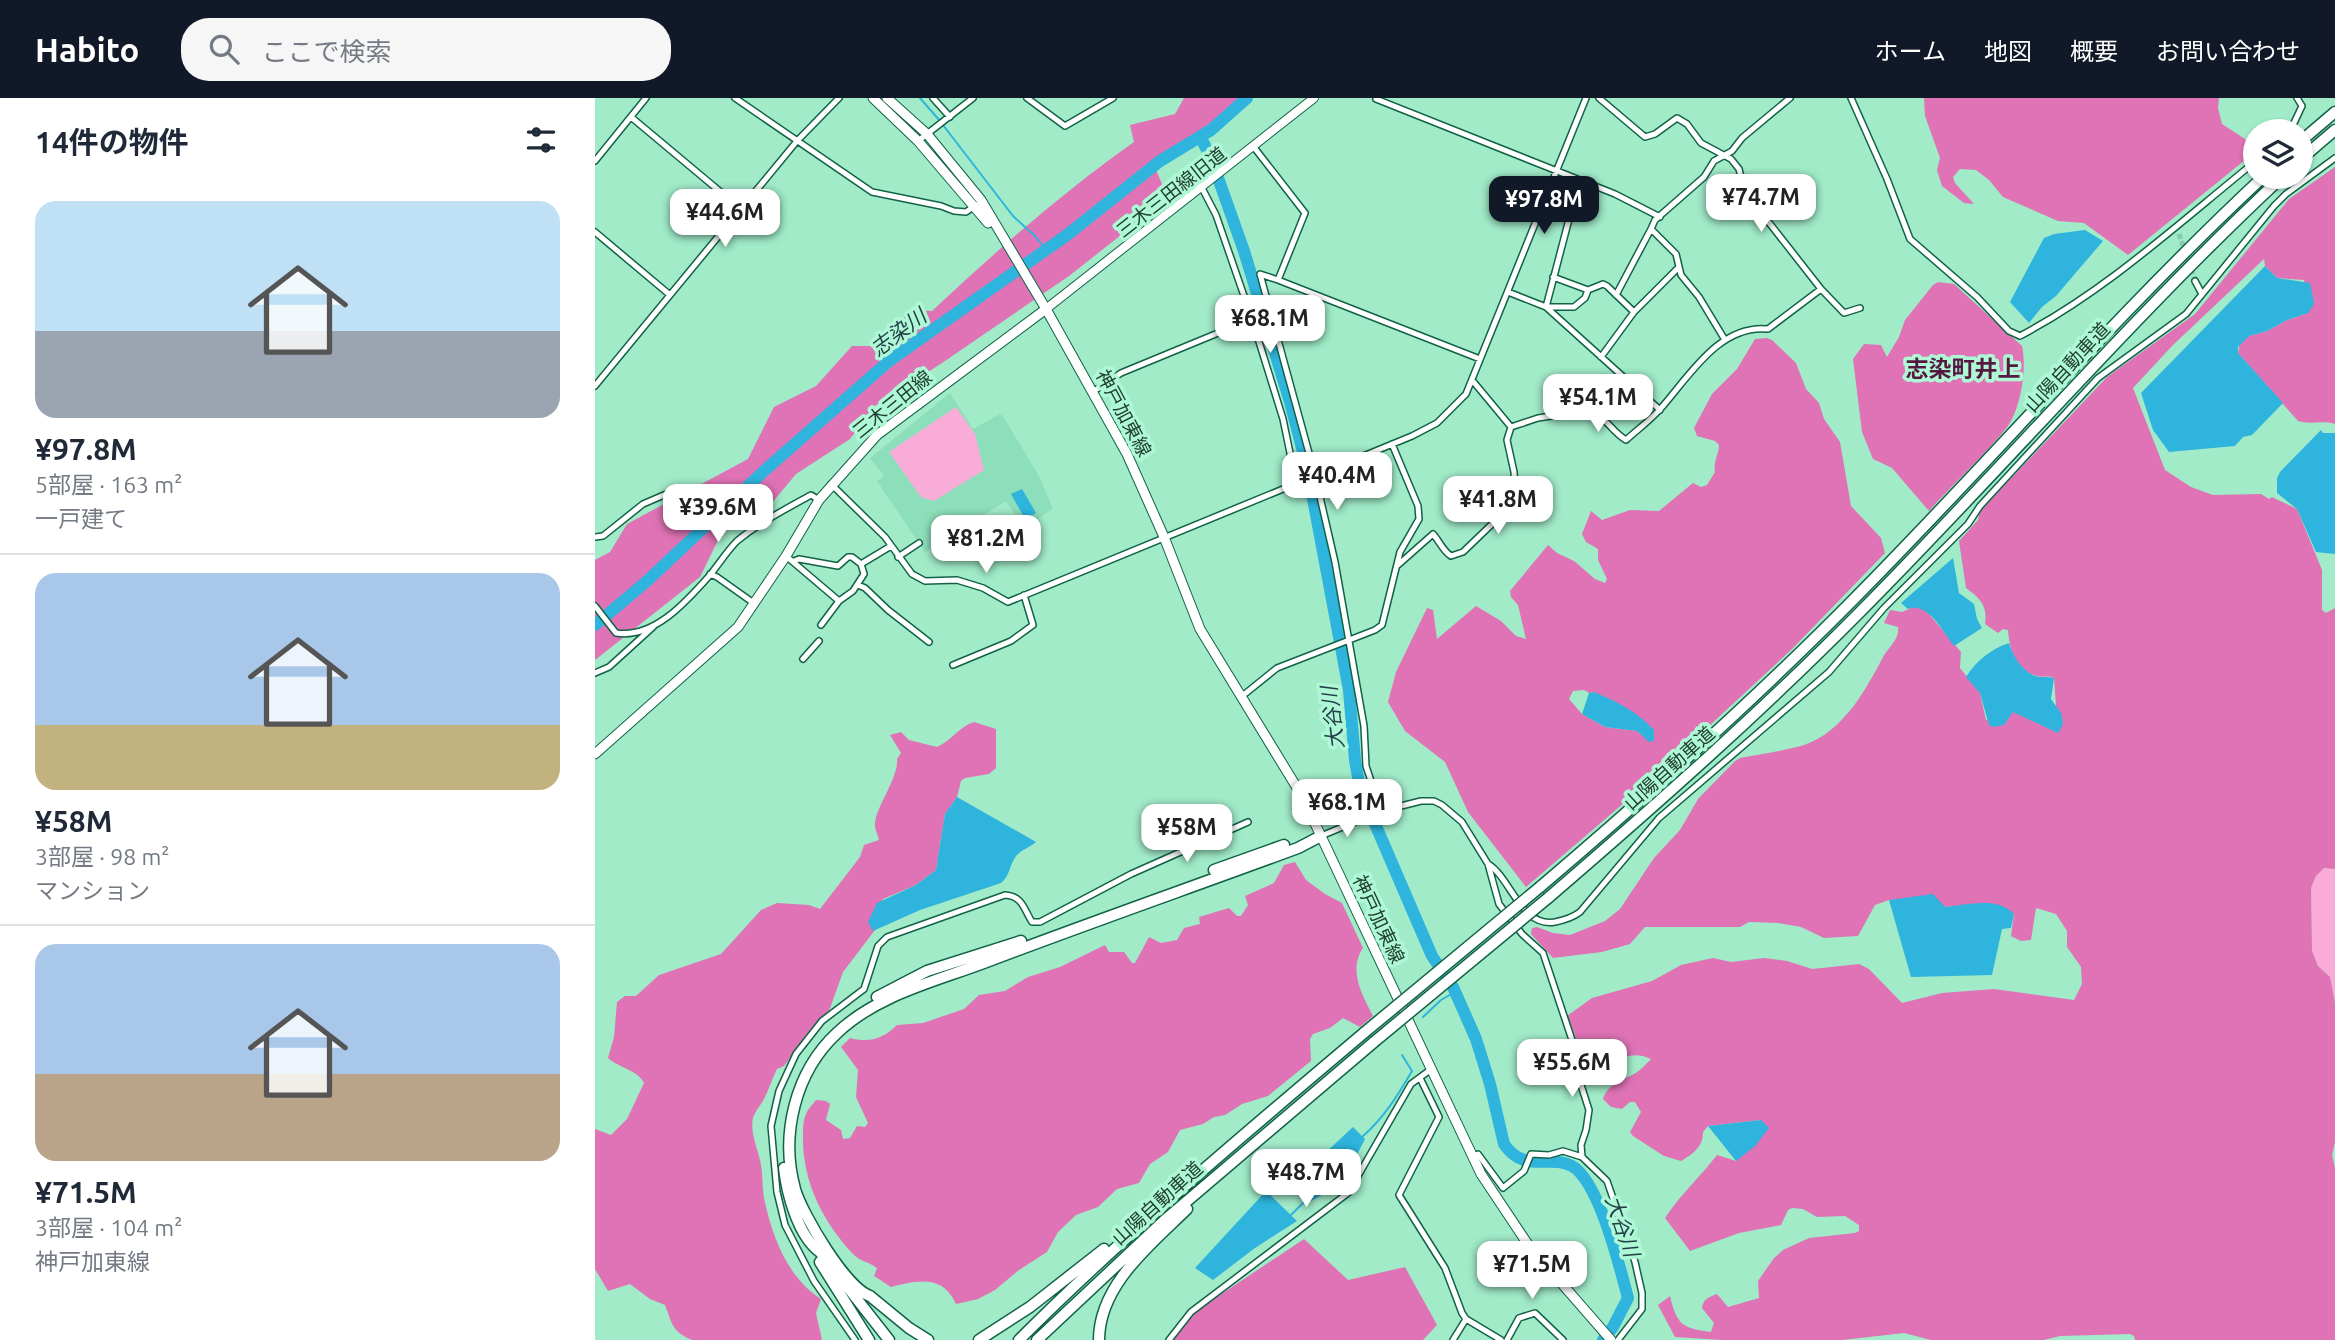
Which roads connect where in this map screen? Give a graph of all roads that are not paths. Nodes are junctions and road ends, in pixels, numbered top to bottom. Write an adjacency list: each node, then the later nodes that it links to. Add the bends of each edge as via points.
1 (646, 98): 18 (street)
2 (734, 98): 24 (street)
3 (839, 98): 24 (street)
4 (873, 98): 25 (main road)
5 (887, 98): 23 (main road)
6 (933, 98): 19 (street)
7 (974, 98): 19 (street)
8 (1027, 98): 9 (street, via 1065,126)
9 (1113, 98)
10 (1314, 98): 26 (street, 三木三田線旧道)
11 (1585, 98): 31 (street)
12 (1599, 98): 28 (street, via 1645,137 1677,118 1701,143)
13 (1790, 98): 28 (street)
14 (1851, 98): 40 (street, via 1910,239 2009,331 2020,336 2063,313)
15 (2297, 98): 20 (street, via 2302,106)
16 (1376, 99): 31 (street)
17 (2335, 112): 22 (highway)
18 (631, 117): 30 (street); 38 (street)
19 (948, 118): 23 (street)
20 (2296, 119)
21 (2335, 130): 27 (highway)
22 (2313, 131)
23 (927, 134): 25 (street); 37 (main road)
24 (797, 141): 37 (street, via 872,192 954,211 966,212); 38 (street)
25 (918, 141): 37 (main road)
26 (1254, 146): 34 (street, 三木三田線旧道); 46 (street, via 1305,213)
27 (2313, 149)
28 (1723, 155): 39 (street); 48 (street, via 1739,169 1744,189)
29 (2335, 158): 51 (street, via 2286,194)
30 (595, 161)
31 (1556, 171): 33 (street); 50 (street)
32 (2243, 171): 40 (street)
33 (1579, 181): 39 (street); 45 (street)
34 (1202, 188): 56 (street, 三木三田線旧道); 58 (street)
35 (2251, 189): 103 (highway, 山陽自動車道, bridge, via 2149,287 1784,670 1540,887)
36 (2270, 189): 104 (highway, 山陽自動車道, bridge, via 2158,297 1792,680 1548,898)
37 (977, 203): 56 (main road)
38 (741, 209): 52 (street)
39 (1660, 217): 41 (street)
40 (2175, 226): 43 (street)
41 (1651, 229): 44 (street, via 1676,254); 53 (street)
42 (595, 232): 52 (street)
43 (2179, 234)
44 (1679, 267): 57 (street); 59 (street)
45 (1553, 277): 49 (street); 54 (street)
46 (1278, 279): 61 (street); 68 (street, via 1260,274)
47 (2195, 282): 51 (street)
48 (1821, 289): 55 (street, via 1845,313); 59 (street, via 1768,329 1755,327)
49 (1588, 290): 53 (street, via 1603,284); 54 (street, via 1574,307)
50 (1507, 292): 54 (street); 61 (street)
51 (2202, 294): 100 (street, via 2186,314 2098,378 1829,672 1659,818 1573,918 1548,923 1536,919)
52 (670, 295): 63 (street)
53 (1616, 295): 57 (street)
54 (1546, 307): 60 (street)
55 (1860, 308)
56 (1046, 309): 64 (main road, 神戸加東線); 70 (main road, 三木三田線, via 877,435)
57 (1634, 312): 60 (street)
58 (1252, 319): 64 (street, via 1121,373); 69 (street, via 1283,419)
59 (1725, 340): 65 (street, via 1708,353)
60 (1601, 357): 65 (street)
61 (1480, 359): 62 (street)
62 (1472, 380): 66 (street); 67 (street, via 1466,394 1437,423)
63 (595, 386)
64 (1094, 391): 74 (main road, 神戸加東線)
65 (1660, 410): 66 (street, via 1626,440 1590,410)
66 (1511, 427): 80 (street, via 1507,440 1516,501 1463,552 1451,556 1444,552 1433,534)
67 (1392, 444): 68 (street); 80 (street, via 1419,519)
68 (1315, 475): 69 (street); 89 (street)
69 (1296, 482): 74 (street)
70 (831, 484): 72 (main road, 三木三田線); 76 (street)
71 (678, 489): 73 (street, via 643,504 603,536)
72 (819, 499): 78 (main road, 三木三田線); 81 (street, via 811,495 768,518 737,542)
73 (595, 537)
74 (1164, 537): 83 (street); 95 (main road, 神戸加東線, via 1200,629)
75 (919, 543): 77 (street)
76 (891, 546): 77 (street); 79 (street)
77 (898, 557): 83 (street, via 925,581 957,580 1008,602)
78 (790, 558): 79 (street, via 838,566 852,556); 84 (street); 85 (main road, 三木三田線)
79 (861, 564): 82 (street, via 864,574)
80 (1398, 565): 89 (street, via 1382,625)
81 (711, 574): 85 (street); 87 (street)
82 (858, 585): 84 (street); 91 (street)
83 (1024, 595): 93 (street, via 1033,625 1011,641)
84 (839, 601): 88 (street)
85 (755, 604): 96 (main road, 三木三田線, via 704,659)
86 (595, 606): 87 (street, via 617,633 629,635)
87 (655, 625): 94 (street, via 609,667)
88 (821, 625)
89 (1348, 640): 95 (street, via 1277,667); 97 (street, via 1364,726 1366,766)
90 (819, 641): 92 (street)
91 (929, 642)
92 (803, 659)
93 (953, 665)
94 (595, 673)
95 (1239, 696): 99 (main road, 神戸加東線, via 1293,780)
96 (595, 754)
97 (1379, 812): 99 (street); 100 (street, via 1434,801 1462,822)
98 (1248, 822): 110 (street, via 1131,874 1040,922 1032,922 1020,901 1005,895 887,937 878,946 865,988 830,1013 802,1045 785,1073 772,1116 779,1206 807,1268)
99 (1321, 836): 101 (main road, 神戸加東線); 107 (highway, via 1246,857 1020,942 927,971 845,1016 801,1070 784,1124 788,1191); 108 (highway, via 889,999 831,1038 798,1094 790,1130 790,1164 796,1193 811,1226)
100 (1488, 864): 106 (street, via 1499,904 1543,953 1569,1028 1589,1110)
101 (1430, 1070): 102 (street); 105 (main road, 神戸加東線)
102 (1420, 1078): 109 (street, via 1439,1118 1399,1195 1445,1268); 119 (street, via 1411,1084 1348,1193 1191,1312)
103 (1248, 1131): 115 (highway, via 1046,1295); 116 (highway, 山陽自動車道, via 1114,1248)
104 (1267, 1131): 117 (highway, 山陽自動車道, via 1156,1227); 118 (highway, via 1119,1280 1104,1306)
105 (1472, 1156): 106 (street, via 1478,1154 1503,1188 1524,1171 1531,1154 1563,1151); 124 (main road, 神戸加東線, via 1529,1246)
106 (1582, 1157): 125 (street, via 1608,1181 1642,1293 1642,1309)
107 (814, 1248): 111 (highway); 112 (highway)
108 (865, 1294): 113 (highway); 114 (highway)
109 (1467, 1319): 120 (street); 121 (street)
110 (855, 1340)
111 (869, 1340)
112 (889, 1340)
113 (898, 1340)
114 (928, 1340)
115 (979, 1340)
116 (1019, 1340)
117 (1037, 1340)
118 (1099, 1340)
119 (1169, 1340)
120 (1453, 1340)
121 (1501, 1340)
122 (1507, 1340): 123 (street, via 1520,1318 1535,1313)
123 (1563, 1340)
124 (1611, 1340)
125 (1618, 1340)

